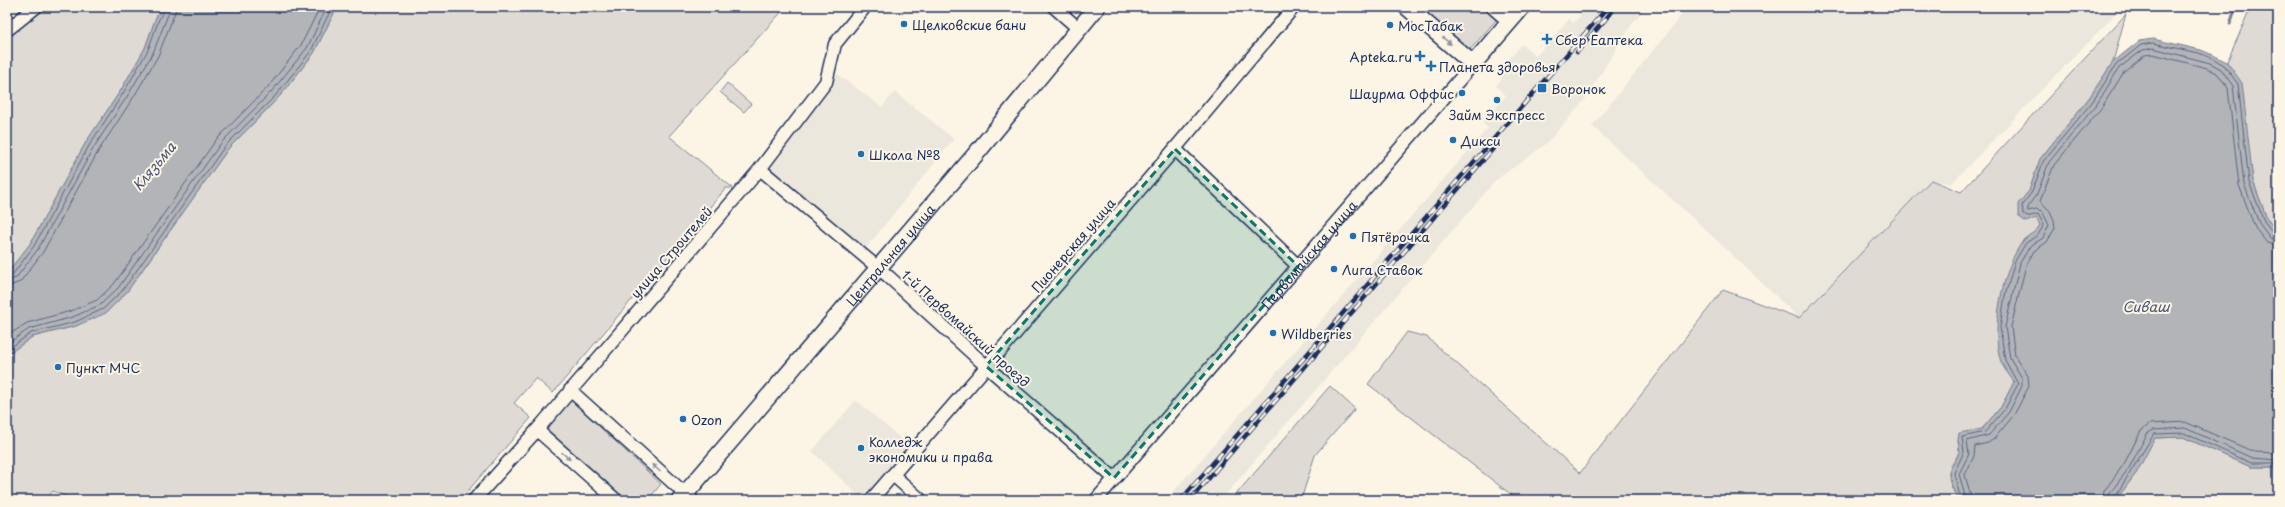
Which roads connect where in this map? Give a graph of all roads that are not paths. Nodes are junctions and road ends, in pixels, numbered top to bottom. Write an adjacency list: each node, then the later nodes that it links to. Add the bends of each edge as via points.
1 (36, 7): 11 (street)
2 (866, 7): 14 (street, улица Строителей, via 835,44 826,82)
3 (1054, 7): 10 (street)
4 (1097, 7): 10 (main road, Центральная улица)
5 (1294, 7): 13 (street, Пионерская улица)
6 (1407, 7): 12 (main road, one-way to 12)
7 (1495, 7): 9 (main road)
8 (1522, 7): 9 (main road, Первомайская улица)
9 (1510, 20): 12 (main road, Первомайская улица)
10 (1079, 29): 16 (main road, Центральная улица)
11 (7, 30)
12 (1473, 64): 15 (street, Первомайская улица)
13 (1175, 149): 15 (street); 17 (street, Пионерская улица)
14 (760, 169): 16 (street, 1-й Первомайский проезд); 18 (street, улица Строителей)
15 (1298, 266): 21 (street, Первомайская улица)
16 (878, 268): 17 (street, 1-й Первомайский проезд); 22 (main road, Центральная улица)
17 (986, 366): 20 (street, Пионерская улица); 21 (street, 1-й Первомайский проезд)
18 (570, 390): 19 (street, улица Строителей); 22 (street, one-way to 18)
19 (537, 430): 23 (street, улица Строителей); 24 (street, one-way to 24)
20 (893, 475): 25 (street, Пионерская улица); 26 (street)
21 (1114, 478): 27 (street, Первомайская улица)
22 (686, 498)
23 (474, 500)
24 (616, 500)
25 (871, 500)
26 (921, 500)
27 (1096, 500)

